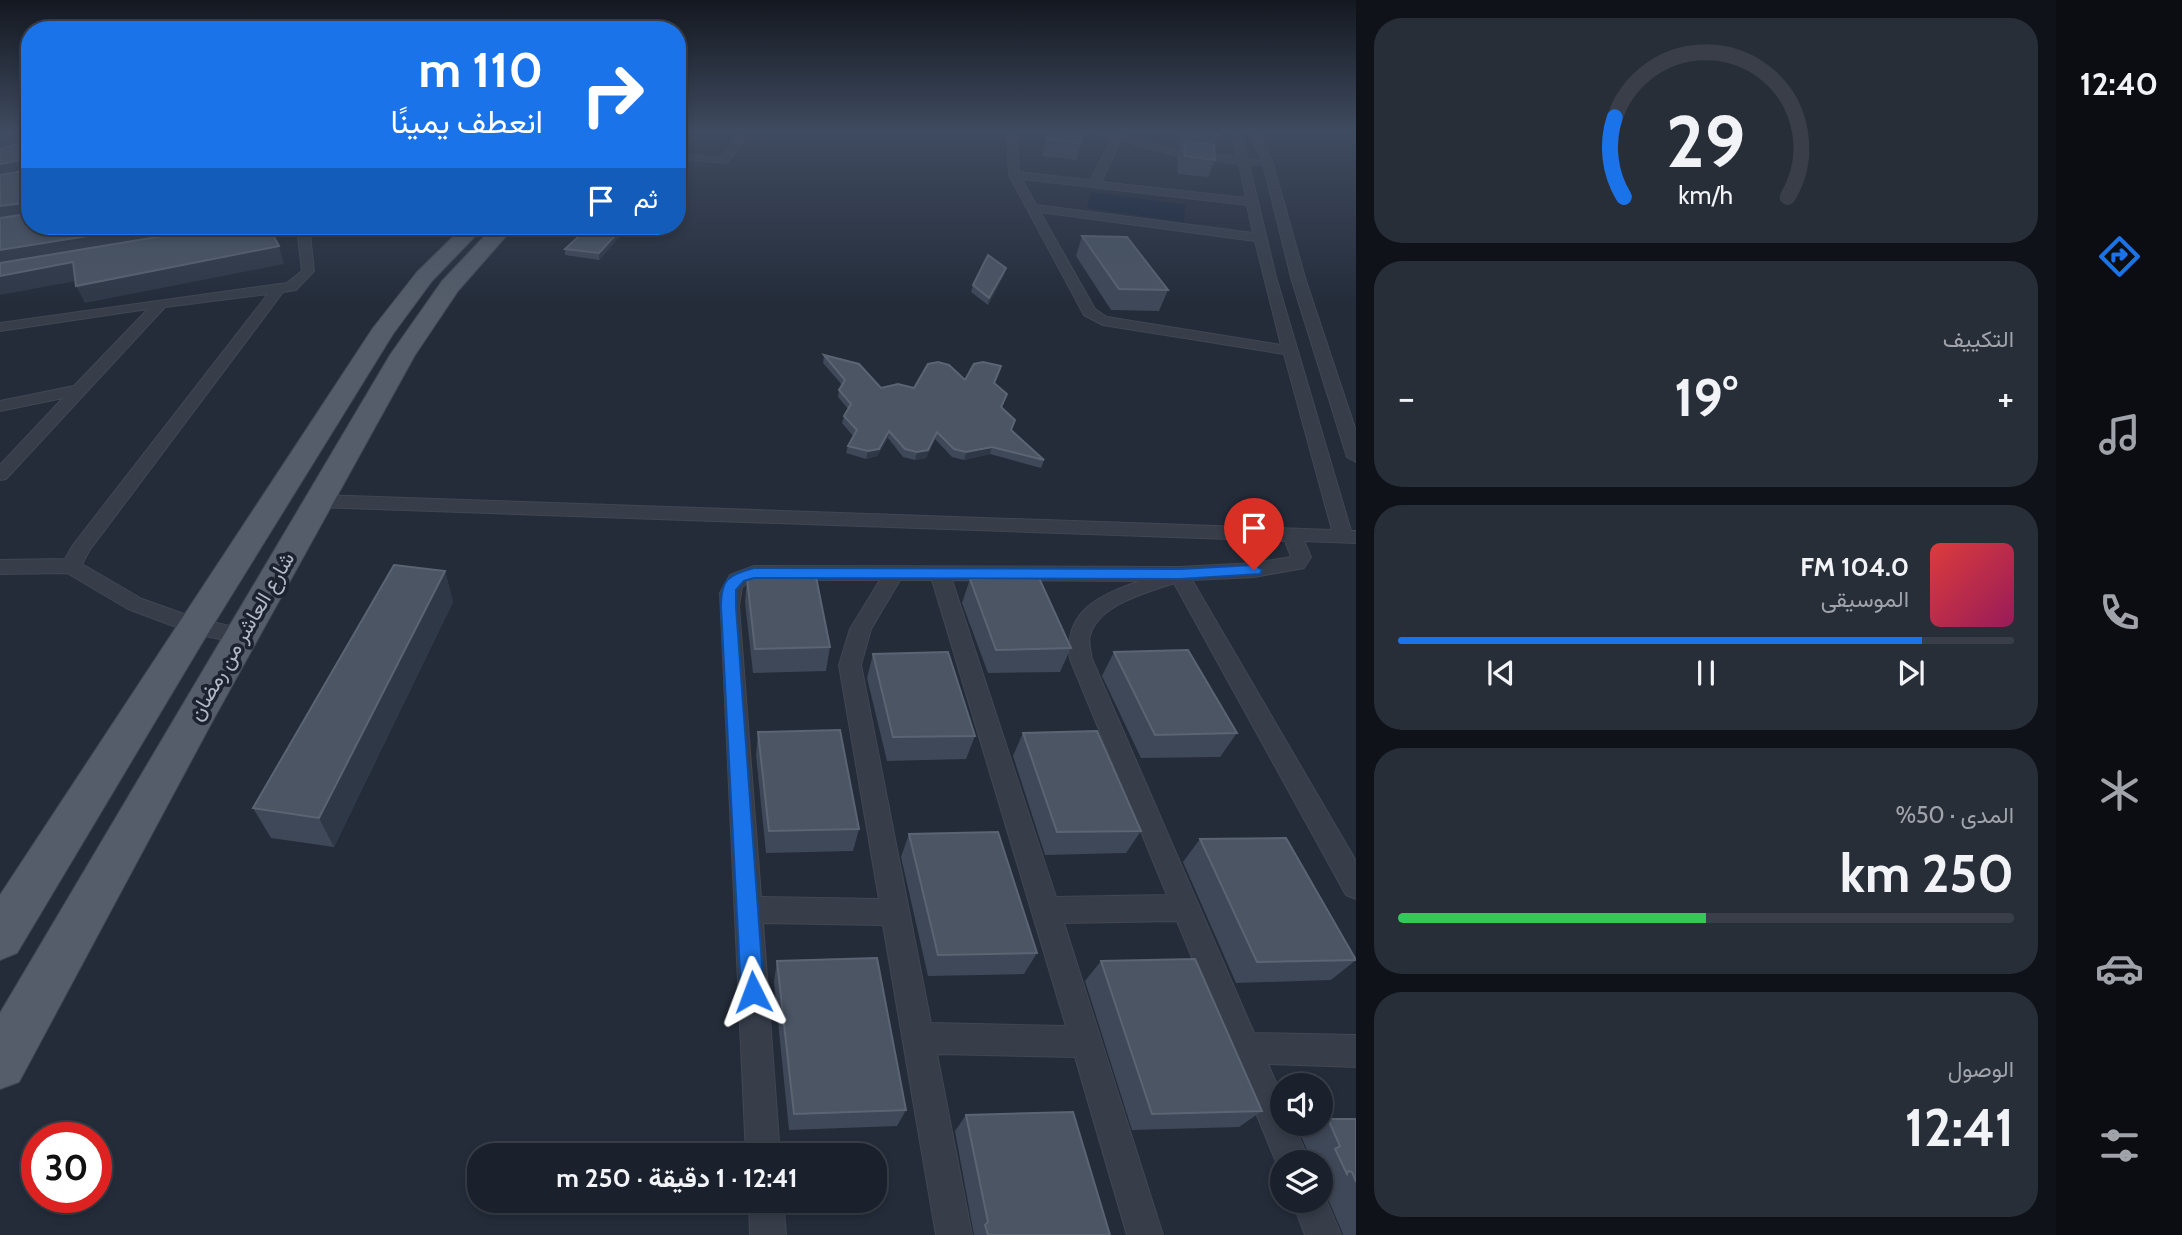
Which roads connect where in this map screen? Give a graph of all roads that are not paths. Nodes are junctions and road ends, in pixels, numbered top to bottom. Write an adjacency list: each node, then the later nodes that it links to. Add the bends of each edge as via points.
1 (1022, 190): 6 (street)
2 (1143, 190): 5 (street)
3 (1250, 190): 5 (street)
4 (1275, 190): 19 (street)
5 (1252, 202): 12 (street)
6 (1032, 208): 12 (street); 16 (street, via 1084,308 1096,317)
7 (238, 235): 11 (street)
8 (304, 235): 13 (street, via 308,271 297,284)
9 (464, 235): 29 (main road, شارع العاشر من رمضان, via 415,285)
10 (495, 235): 21 (main road, شارع العاشر من رمضان, via 437,302)
11 (226, 237)
12 (1260, 238): 16 (street)
13 (278, 290): 14 (street); 24 (street, via 80,548)
14 (161, 303): 15 (street); 17 (street)
15 (0, 327)
16 (1290, 351): 23 (street)
17 (79, 390): 18 (street); 20 (street)
18 (0, 406)
19 (1356, 457)
20 (0, 475)
21 (320, 501): 22 (street); 30 (main road, شارع العاشر من رمضان)
22 (1292, 535): 23 (street); 28 (street, via 1301,557 1287,567)
23 (1349, 537)
24 (71, 566): 25 (street); 29 (street, via 135,604)
25 (0, 567)
26 (894, 573): 27 (street); 33 (street, via 754,573 739,577 729,589); 35 (street, via 856,639 850,665)
27 (940, 573): 28 (street); 34 (street)
28 (1180, 574): 31 (street); 32 (street, via 1105,605 1085,623 1079,638 1081,659)
29 (195, 626): 30 (street); 36 (main road, شارع العاشر من رمضان)
30 (240, 635): 41 (main road, شارع العاشر من رمضان)
31 (1356, 886)
32 (1186, 908): 34 (street); 39 (street)
33 (748, 910): 35 (street); 42 (street)
34 (1046, 910): 38 (street)
35 (895, 912): 37 (street)
36 (0, 937)
37 (918, 1038): 38 (street); 47 (street)
38 (1085, 1042): 48 (street)
39 (1245, 1048): 40 (street); 43 (street)
40 (1356, 1051)
41 (0, 1063)
42 (762, 1143)
43 (1288, 1150)
44 (766, 1213): 46 (street)
45 (1314, 1213): 49 (street)
46 (768, 1235)
47 (954, 1235)
48 (1145, 1235)
49 (1323, 1235)

